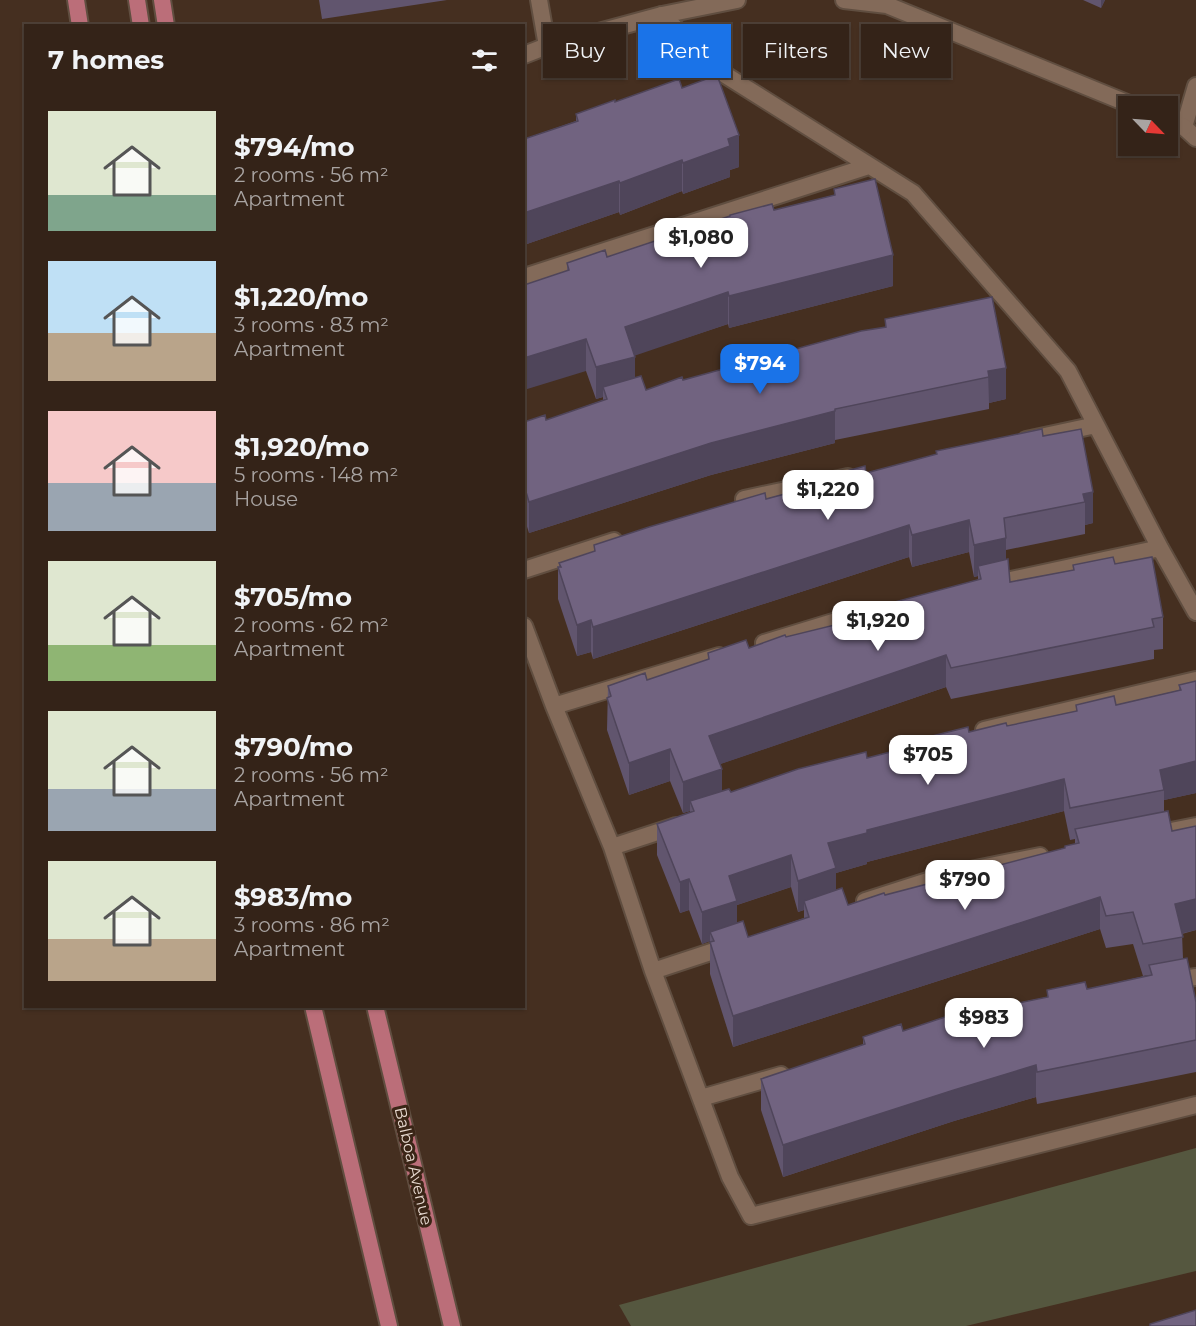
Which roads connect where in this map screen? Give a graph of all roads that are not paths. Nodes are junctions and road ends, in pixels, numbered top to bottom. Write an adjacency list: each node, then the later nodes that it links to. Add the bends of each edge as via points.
1 (76, 0): 8 (main road)
2 (137, 0): 9 (main road)
3 (162, 0): 10 (main road)
4 (539, 0): 11 (street)
5 (737, 0): 7 (street)
6 (844, 0): 16 (street, via 887,5)
7 (662, 15): 12 (street); 18 (street, via 719,71)
8 (80, 24)
9 (141, 24)
10 (166, 24)
11 (543, 24)
12 (626, 25)
13 (543, 48): 14 (street)
14 (525, 55)
15 (1196, 86): 17 (street)
16 (1118, 99)
17 (1190, 132)
18 (869, 166): 19 (street); 20 (street, via 913,193 995,296 1068,371)
19 (525, 277)
20 (1096, 425): 21 (street); 25 (street)
21 (1015, 442)
22 (864, 474): 23 (street)
23 (726, 505)
24 (624, 537): 26 (street)
25 (1160, 548): 27 (street); 29 (street)
26 (525, 570)
27 (967, 589)
28 (887, 606): 31 (street)
29 (1196, 612)
30 (525, 629): 34 (street)
31 (754, 646)
32 (731, 653): 34 (street)
33 (1196, 680): 35 (street)
34 (554, 706): 39 (street)
35 (970, 733)
36 (690, 822): 39 (street)
37 (1196, 826): 38 (street)
38 (1139, 837)
39 (612, 847): 43 (street)
40 (1060, 853): 41 (street, via 946,874)
41 (845, 908)
42 (743, 941): 43 (street)
43 (653, 971): 49 (street)
44 (1196, 977): 45 (street)
45 (1150, 985)
46 (313, 1008): 51 (main road)
47 (375, 1008): 52 (main road, Balboa Avenue)
48 (801, 1069): 49 (street)
49 (701, 1098): 50 (street, via 730,1177 751,1216)
50 (1196, 1105)
51 (389, 1326)
52 (452, 1326)

